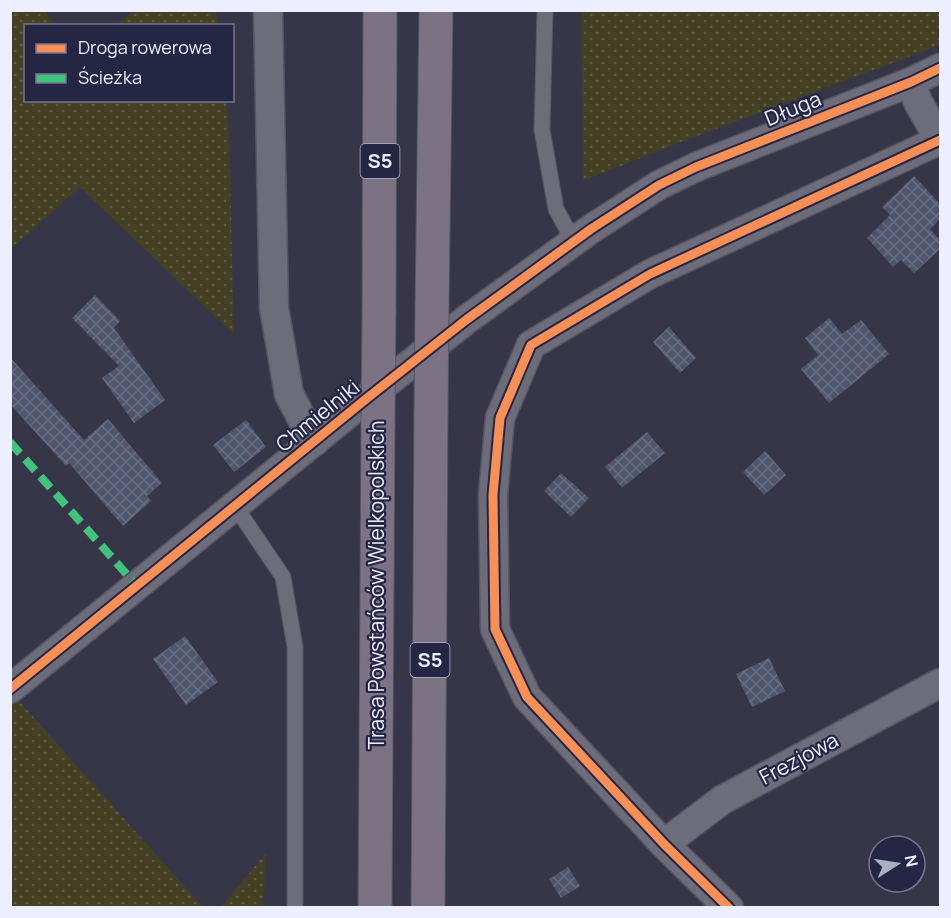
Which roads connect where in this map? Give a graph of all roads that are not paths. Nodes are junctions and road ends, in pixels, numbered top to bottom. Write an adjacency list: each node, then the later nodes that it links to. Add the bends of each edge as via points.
1 (268, 10): 10 (street, via 274,308 289,394)
2 (380, 10): 16 (highway, Trasa Powstańców Wielkopolskich / S5, bridge)
3 (436, 10): 17 (highway, S5, bridge)
4 (545, 10): 9 (lane, via 542,130 556,209)
5 (940, 68): 6 (street, Długa)
6 (911, 82): 7 (street); 8 (street, Długa, via 810,120)
7 (940, 140): 14 (street, via 650,274 531,345 500,418 493,495 495,629 527,697)
8 (659, 185): 9 (street, Chmielniki)
9 (574, 242): 10 (street, Chmielniki, via 466,320)
10 (314, 442): 11 (street, Chmielniki)
11 (235, 506): 13 (street, Chmielniki); 15 (lane, via 283,577 295,647)
12 (940, 683): 14 (street, Frezjowa, via 722,800)
13 (10, 689)
14 (664, 844): 18 (street)
15 (295, 908)
16 (375, 908)
17 (428, 908)
18 (729, 908)

